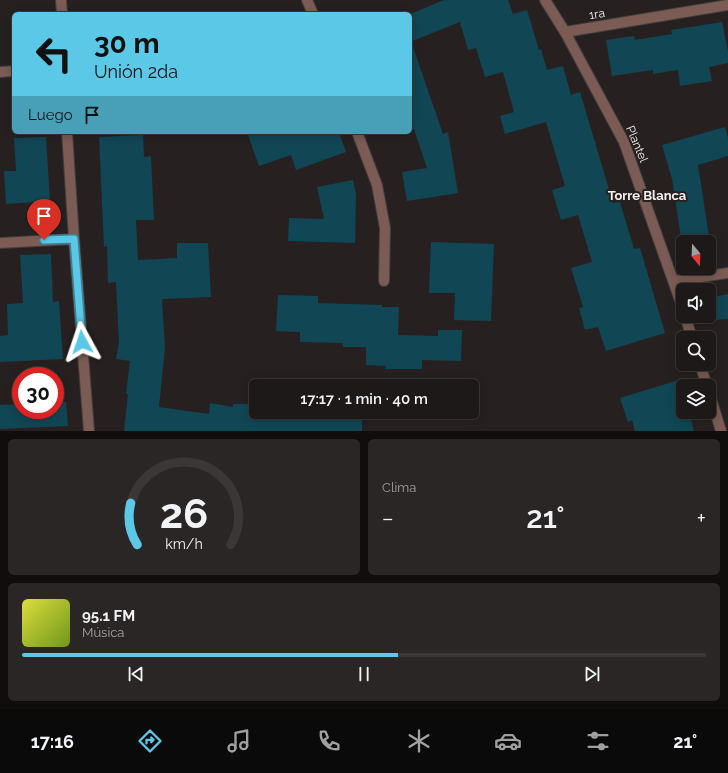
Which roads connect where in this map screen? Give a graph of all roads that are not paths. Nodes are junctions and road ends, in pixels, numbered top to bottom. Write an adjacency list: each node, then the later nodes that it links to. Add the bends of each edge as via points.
1 (61, 0): 5 (street)
2 (307, 0): 6 (street)
3 (545, 0): 7 (street, Plantel)
4 (728, 5): 7 (street, 1ra)
5 (62, 12)
6 (311, 12)
7 (565, 32): 16 (street, Plantel, via 624,142)
8 (12, 71): 9 (street)
9 (0, 72)
10 (67, 134): 12 (street)
11 (358, 134): 15 (street, via 377,185 384,228)
12 (74, 239): 13 (street); 19 (street)
13 (0, 242)
14 (728, 273): 16 (street)
15 (384, 281)
16 (674, 281): 17 (street, Plantel)
17 (676, 287)
18 (716, 415): 20 (street)
19 (89, 431)
20 (721, 431)

